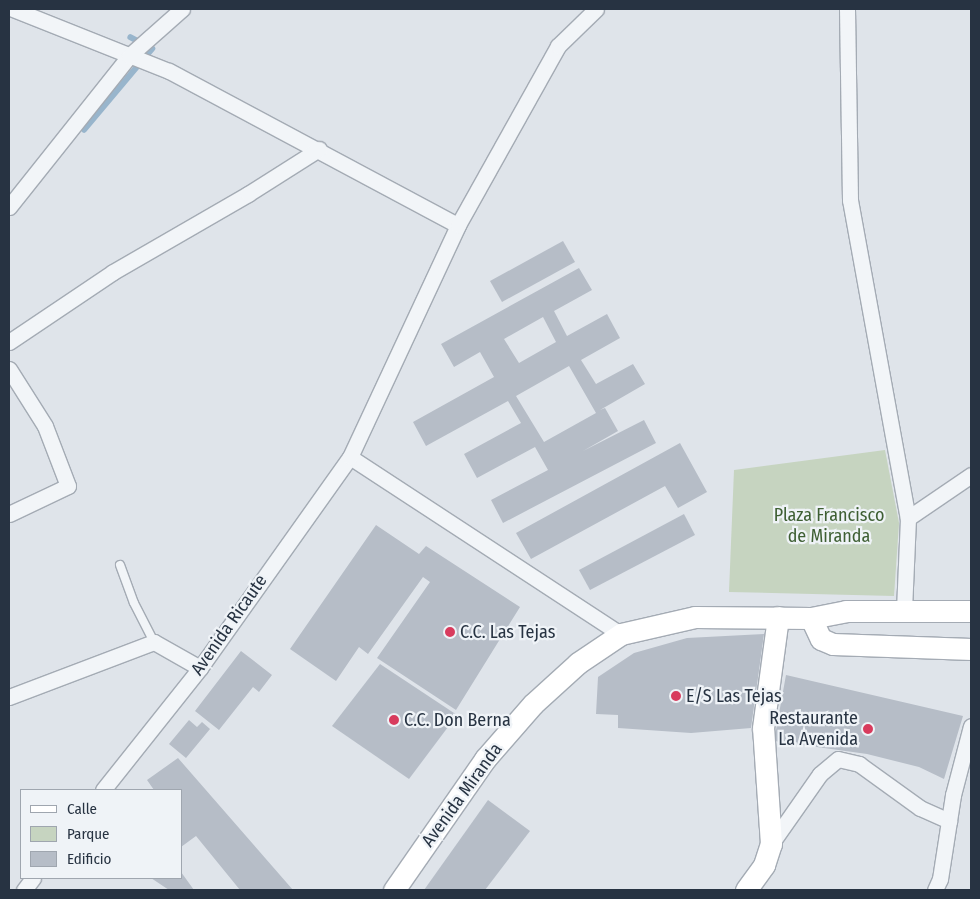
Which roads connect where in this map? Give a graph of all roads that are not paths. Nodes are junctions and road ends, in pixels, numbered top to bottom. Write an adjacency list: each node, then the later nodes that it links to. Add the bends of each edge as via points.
1 (13, 9): 5 (street)
2 (182, 9): 5 (street)
3 (596, 9): 8 (street, Avenida Ricaute, via 558,46)
4 (847, 9): 14 (street, via 850,200)
5 (129, 56): 6 (street, via 169,71); 7 (street)
6 (319, 149): 8 (street); 9 (street, via 113,272)
7 (9, 207)
8 (458, 225): 11 (street, Avenida Ricaute)
9 (9, 342)
10 (9, 369): 13 (street, via 45,426 68,486)
11 (350, 457): 20 (street); 23 (street, Avenida Ricaute)
12 (971, 475): 14 (street)
13 (9, 514)
14 (908, 518): 16 (street)
15 (120, 565): 21 (lane, via 134,603)
16 (904, 610): 17 (street, Avenida Miranda); 19 (street, Avenida Miranda, via 831,612)
17 (971, 611)
18 (778, 617): 19 (street, Avenida Miranda); 20 (street, Avenida Miranda, via 695,617); 28 (street, via 763,728)
19 (811, 618): 22 (street, via 821,639 833,644)
20 (621, 634): 31 (street, Avenida Miranda, via 578,663 533,704 486,759)
21 (154, 642): 23 (street); 24 (street)
22 (971, 648)
23 (200, 668): 26 (street, Avenida Ricaute)
24 (9, 697)
25 (971, 726): 27 (street)
26 (104, 789)
27 (949, 821): 28 (street, via 920,808 860,764 838,759 820,774); 33 (street, via 940,879)
28 (771, 844): 32 (street, via 764,865)
29 (32, 879): 30 (street)
30 (24, 890)
31 (394, 890)
32 (746, 890)
33 (935, 890)

